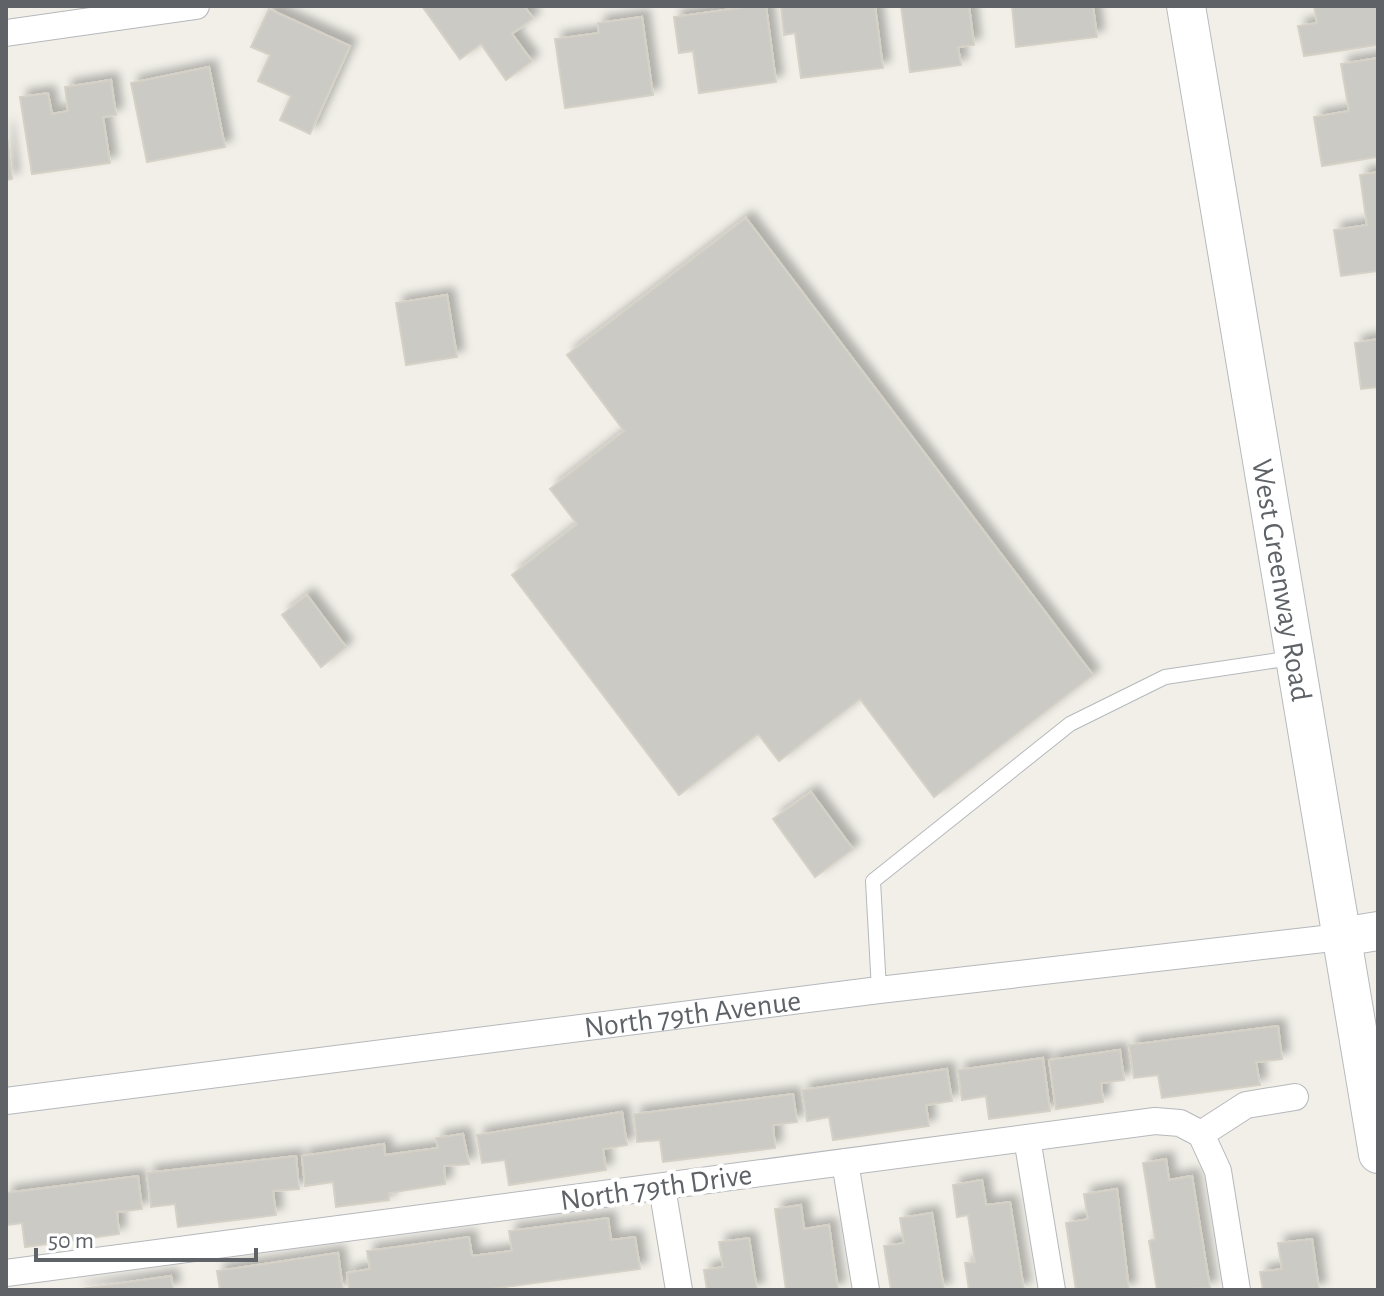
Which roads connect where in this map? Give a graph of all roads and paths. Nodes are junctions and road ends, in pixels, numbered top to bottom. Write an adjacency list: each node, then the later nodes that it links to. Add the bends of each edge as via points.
1 (196, 6): 3 (street)
2 (1186, 6): 4 (street, West Greenway Road)
3 (6, 33)
4 (1294, 658): 5 (street, West Greenway Road); 6 (lane, via 1165,677 1070,724 1045,743 873,881)
5 (1360, 934): 6 (street, North 79th Avenue); 11 (street, West Greenway Road)
6 (879, 990): 8 (street, North 79th Avenue)
7 (1295, 1097): 9 (street, via 1246,1105)
8 (6, 1101)
9 (1201, 1134): 10 (street, North 79th Drive, via 1180,1123 1155,1121); 18 (street, via 1218,1171)
10 (1027, 1138): 12 (street, North 79th Drive); 17 (street)
11 (1378, 1154)
12 (845, 1162): 13 (street, North 79th Drive); 16 (street)
13 (662, 1187): 14 (street, North 79th Drive); 15 (street)
14 (6, 1273)
15 (679, 1290)
16 (866, 1290)
17 (1052, 1290)
18 (1237, 1290)

